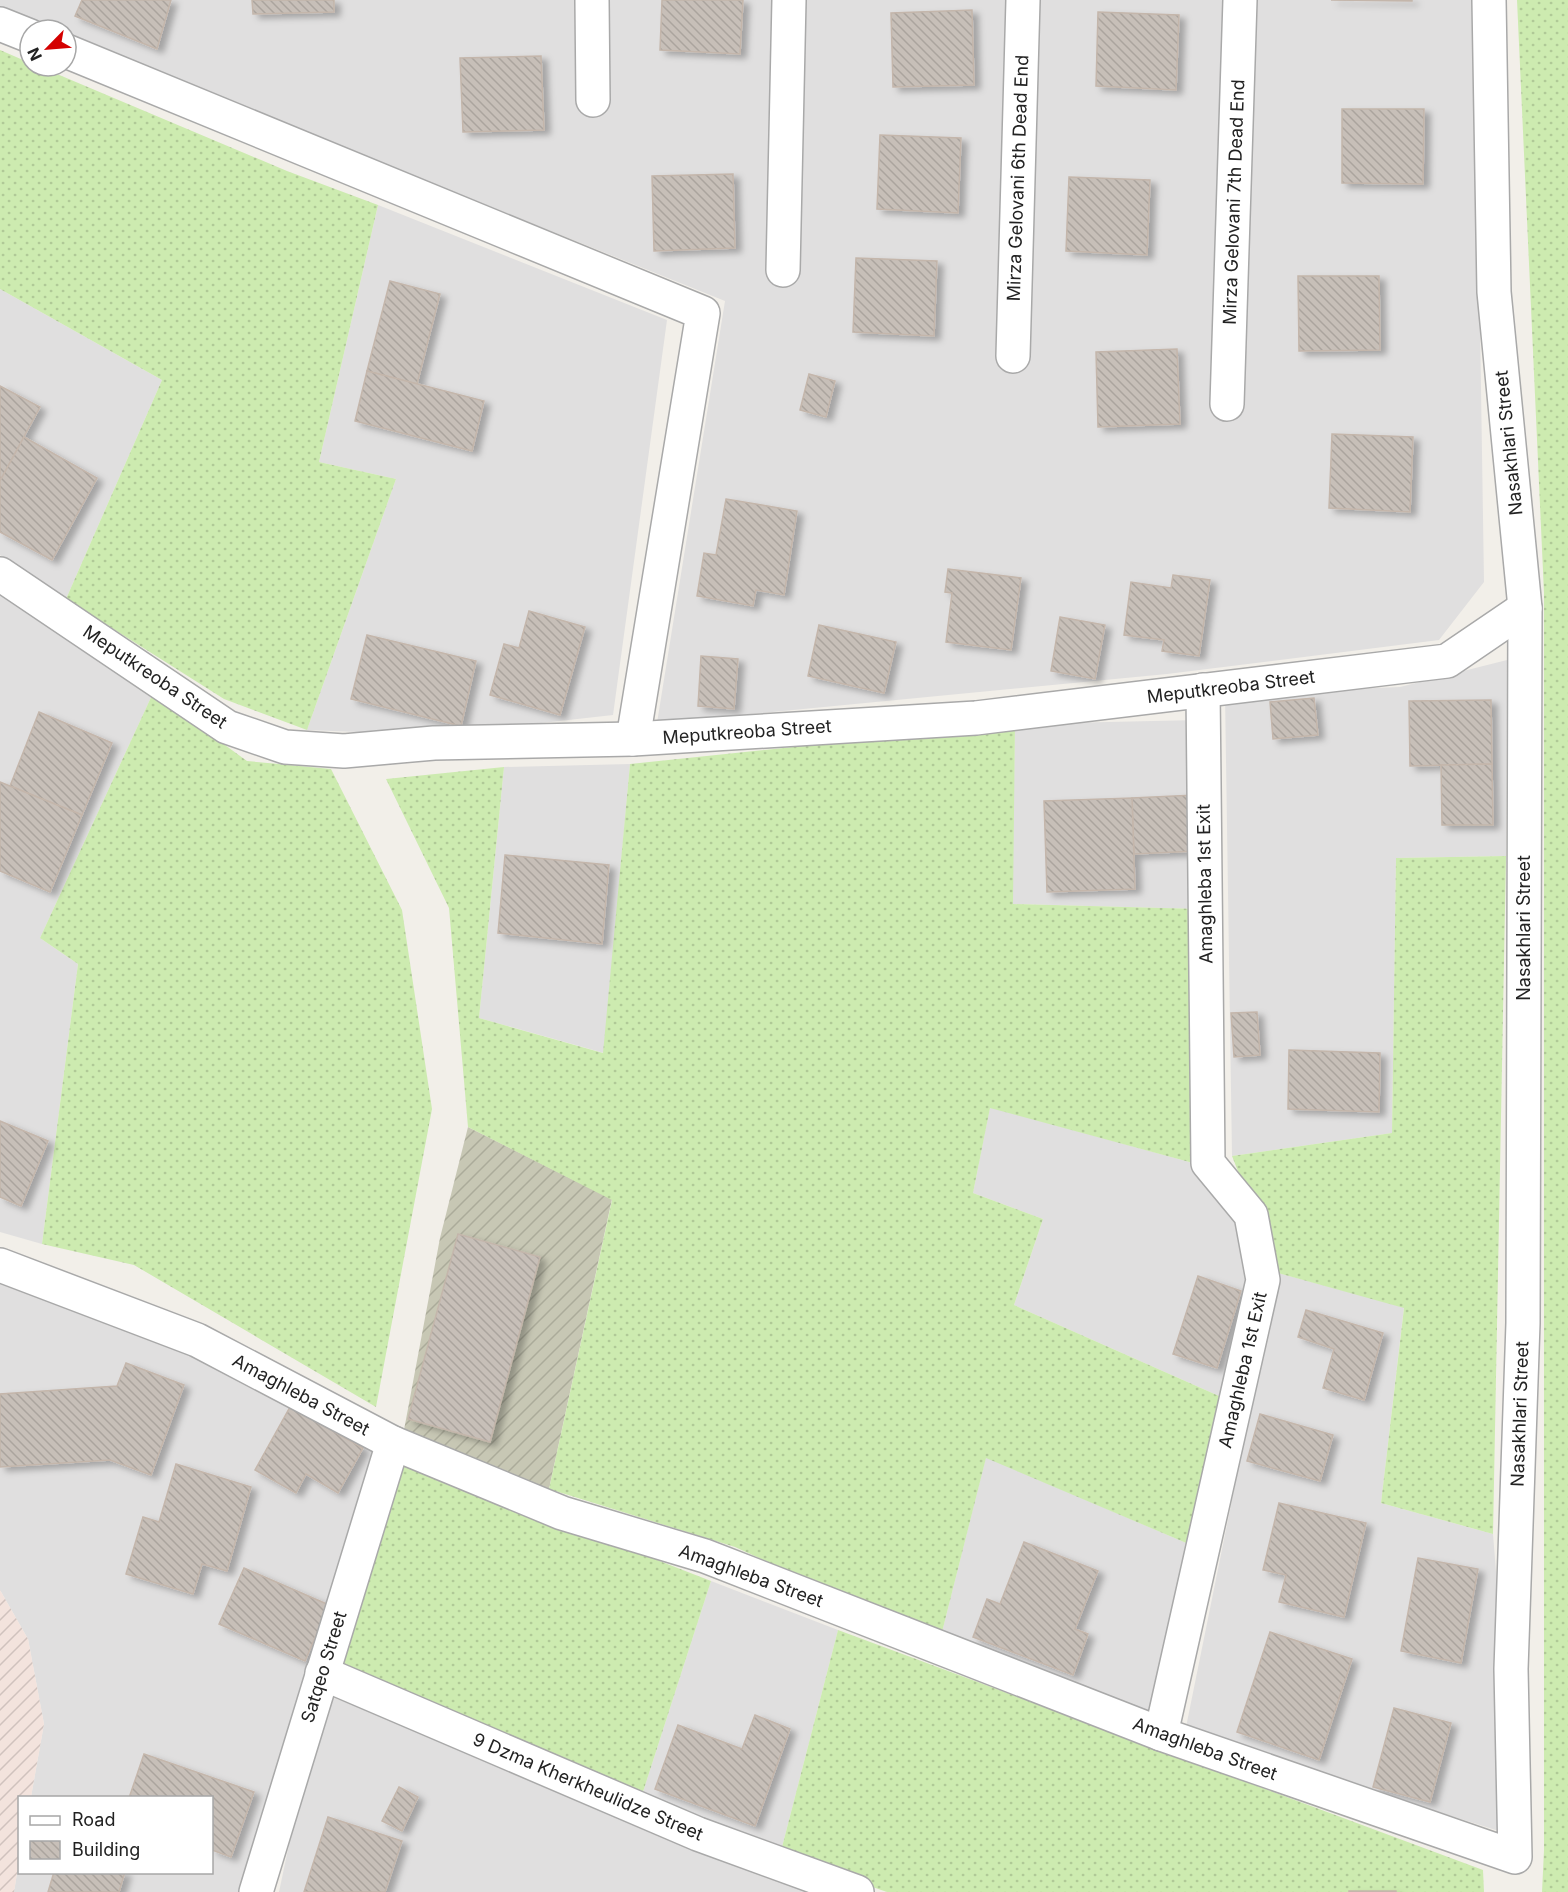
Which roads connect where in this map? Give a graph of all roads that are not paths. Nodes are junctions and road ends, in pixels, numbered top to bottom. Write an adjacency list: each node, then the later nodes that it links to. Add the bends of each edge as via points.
1 (592, 0): 9 (street)
2 (789, 0): 10 (street)
3 (1023, 0): 11 (street, Mirza Gelovani 6th Dead End)
4 (1240, 0): 12 (street, Mirza Gelovani 7th Dead End)
5 (1489, 0): 14 (street, Nasakhlari Street, via 1494,292)
6 (0, 24): 7 (street)
7 (18, 31)
8 (78, 56): 16 (street, via 703,313)
9 (593, 100)
10 (783, 270)
11 (1013, 356)
12 (1227, 404)
13 (0, 574): 16 (street, Meputkreoba Street, via 227,727 285,747 344,751 434,743)
14 (1525, 608): 15 (street, Meputkreoba Street, via 1446,661); 21 (street, Nasakhlari Street, via 1523,1323 1511,1669)
15 (1203, 690): 16 (street, Meputkreoba Street, via 976,718); 20 (street, Amaghleba 1st Exit, via 1208,1163 1251,1215 1263,1280)
16 (633, 739)
17 (0, 1265): 18 (street, Amaghleba Street, via 197,1340)
18 (393, 1443): 19 (street, Satqeo Street); 20 (street, Amaghleba Street, via 562,1513 705,1556)
19 (322, 1673): 22 (street, Satqeo Street); 23 (street, 9 Dzma Kherkheulidze Street, via 698,1834)
20 (1161, 1734): 21 (street, Amaghleba Street)
21 (1515, 1857)
22 (256, 1892)
23 (857, 1892)

